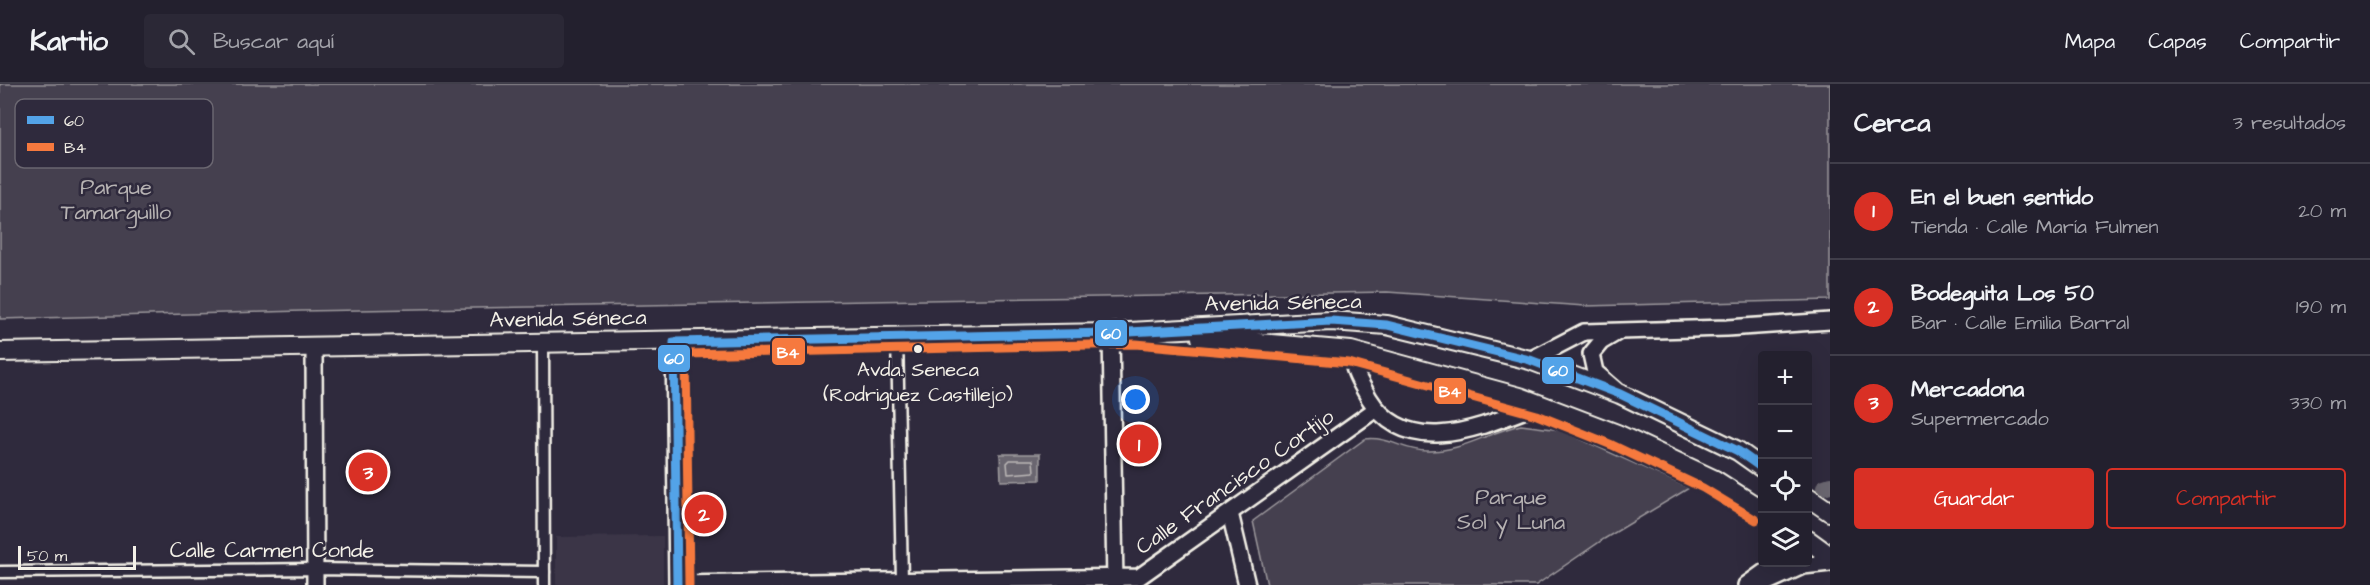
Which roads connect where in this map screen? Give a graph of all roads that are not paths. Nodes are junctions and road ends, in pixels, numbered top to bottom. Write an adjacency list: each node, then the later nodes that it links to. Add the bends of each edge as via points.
1 (1830, 321): 2 (street)
2 (1621, 330): 11 (street, via 1584,332); 12 (street, via 1601,342 1592,354 1595,372)
3 (1136, 332): 4 (street, Avenida Séneca); 9 (street, Avenida Séneca); 11 (street, Avenida Séneca, via 1331,321 1396,327)
4 (1111, 333): 5 (street, Avenida Séneca); 28 (street)
5 (897, 337): 6 (street, Avenida Séneca); 27 (street)
6 (674, 342): 7 (street, Avenida Séneca); 32 (street)
7 (543, 344): 8 (street, Avenida Séneca); 26 (street)
8 (314, 348): 10 (street, Avenida Séneca); 24 (street)
9 (1351, 351): 13 (street, Avenida Séneca); 14 (street, via 1353,370)
10 (0, 352)
11 (1530, 360): 12 (street, Avenida Séneca)
12 (1620, 394): 15 (street, Avenida Séneca)
13 (1541, 404): 14 (street, via 1476,428 1429,436 1398,428); 17 (street, Avenida Séneca, via 1709,477)
14 (1376, 409): 19 (street, Calle Francisco Cortijo)
15 (1758, 465)
16 (1812, 500): 18 (street)
17 (1758, 508)
18 (1830, 512)
19 (1230, 513): 28 (street, Calle Francisco Cortijo, via 1139,577); 33 (street)
20 (1812, 543): 21 (street)
21 (1830, 556)
22 (1830, 562): 35 (street, via 1803,566)
23 (1771, 567): 34 (street)
24 (315, 569): 25 (street, Calle Carmen Conde); 26 (street, Calle Carmen Conde); 30 (street)
25 (0, 572)
26 (544, 572): 31 (street)
27 (902, 580): 29 (street, Calle Francisco Cortijo); 32 (street, Calle Francisco Cortijo)
28 (1115, 581): 29 (street, Calle Francisco Cortijo)
29 (998, 582)
30 (315, 585)
31 (544, 585)
32 (678, 585)
33 (1247, 585)
34 (1746, 585)
35 (1761, 585)

